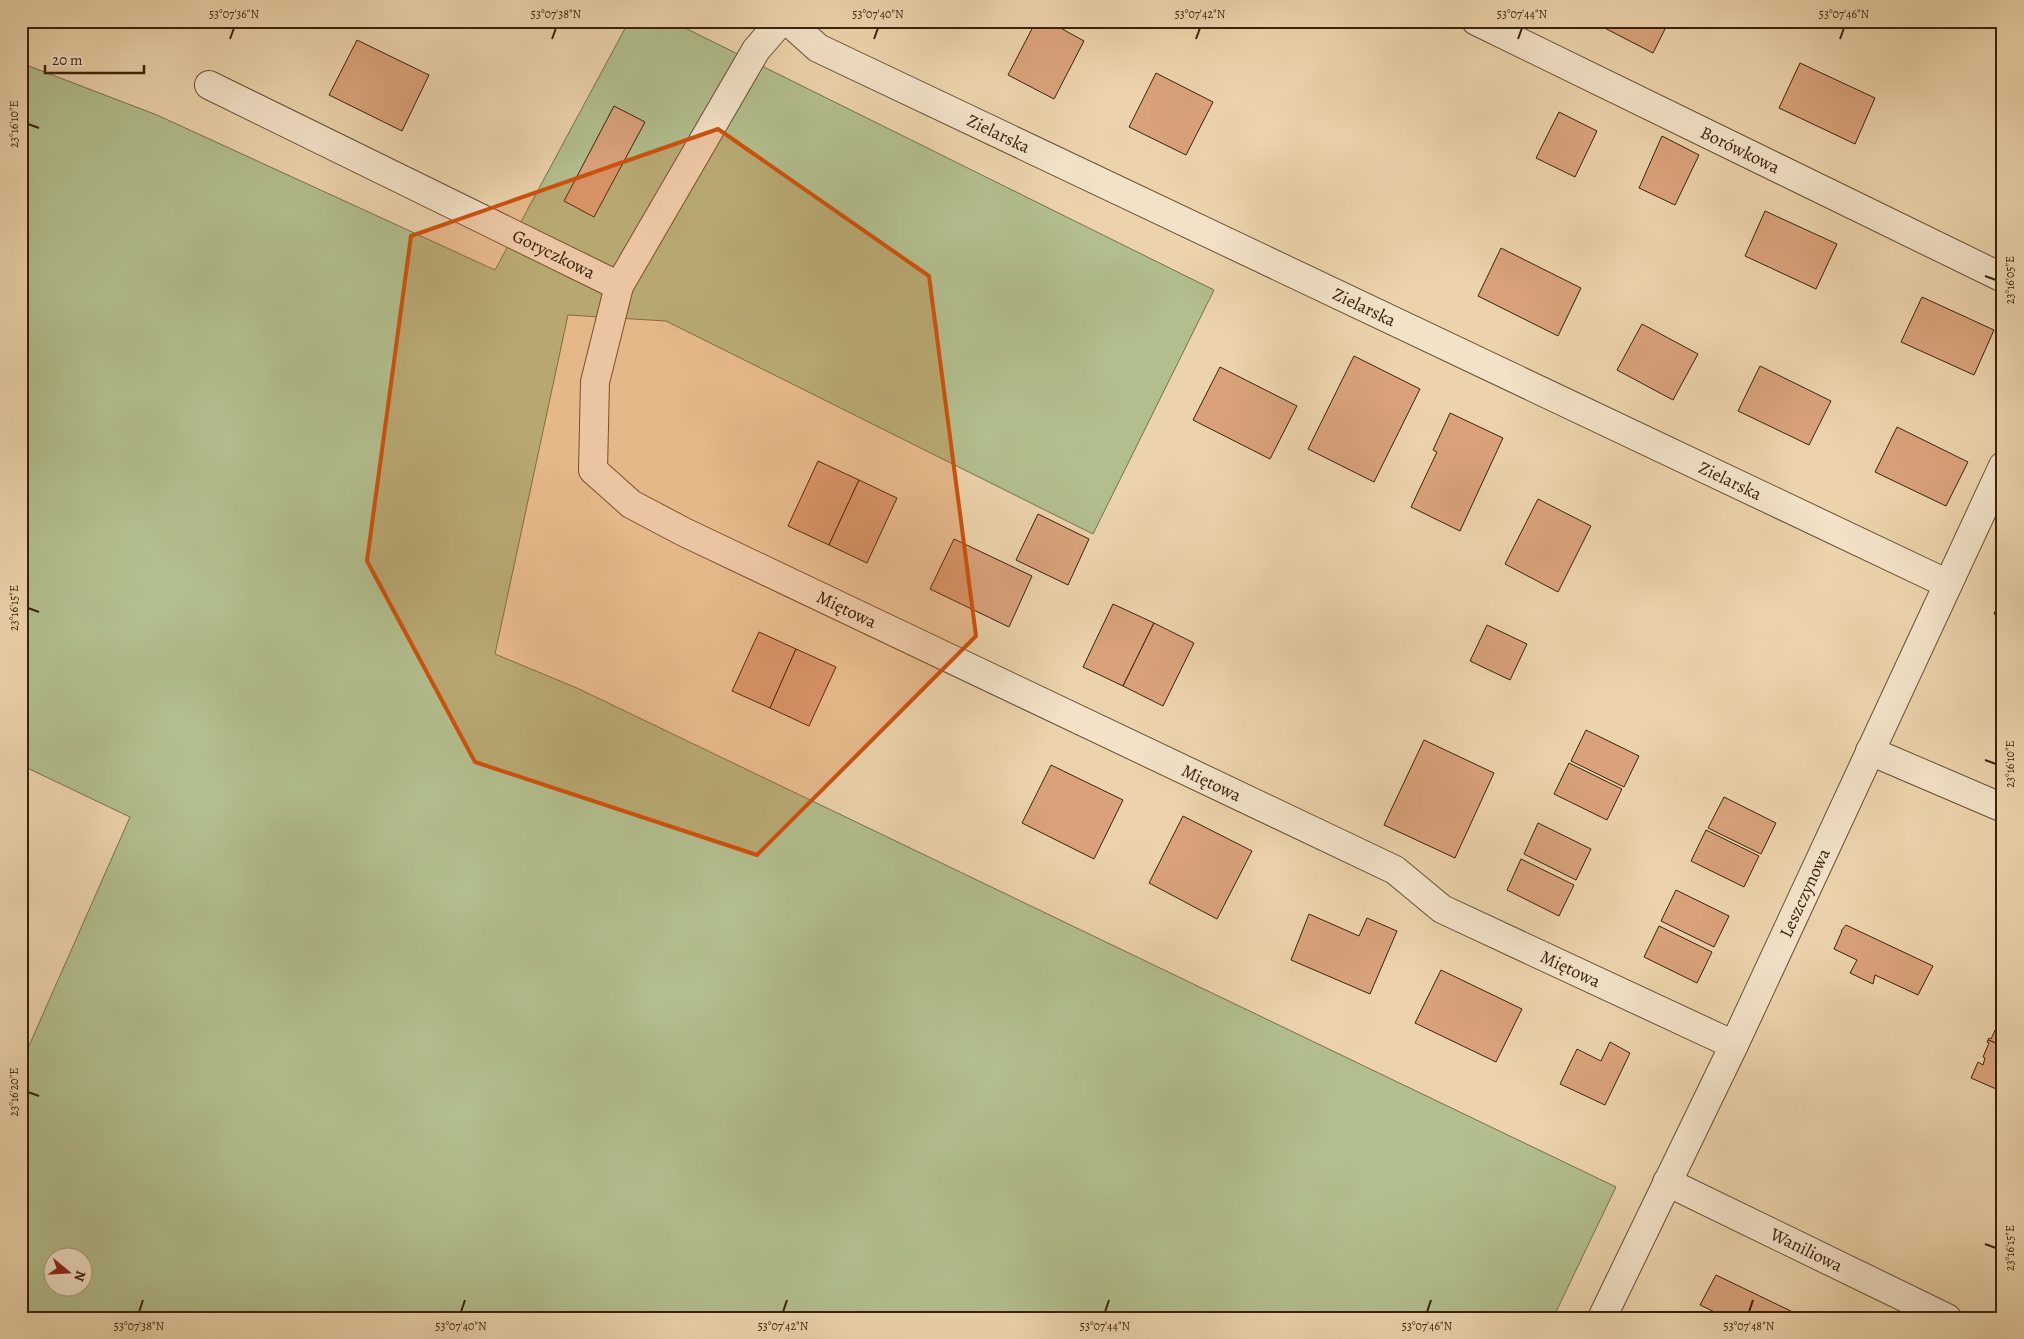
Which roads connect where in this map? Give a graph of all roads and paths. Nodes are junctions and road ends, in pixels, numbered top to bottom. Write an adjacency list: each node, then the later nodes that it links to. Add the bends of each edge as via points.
1 (781, 21): 6 (street, via 756,50)
2 (788, 21): 9 (street, Zielarska, via 818,48)
3 (1476, 21): 5 (street, Borówkowa)
4 (209, 85): 6 (street, Goryczkowa)
5 (2003, 278)
6 (619, 286): 12 (street, Miętowa, via 595,382 593,470 631,504 1395,870 1442,910)
7 (2003, 466): 8 (street, Leszczynowa)
8 (1997, 494): 9 (street, Leszczynowa)
9 (1948, 584): 10 (street, Leszczynowa)
10 (1870, 751): 11 (street); 12 (street, Leszczynowa)
11 (2003, 808)
12 (1734, 1045): 13 (street, Leszczynowa)
13 (1667, 1182): 14 (street, Leszczynowa); 15 (street, Waniliowa)
14 (1602, 1318)
15 (1947, 1318)

